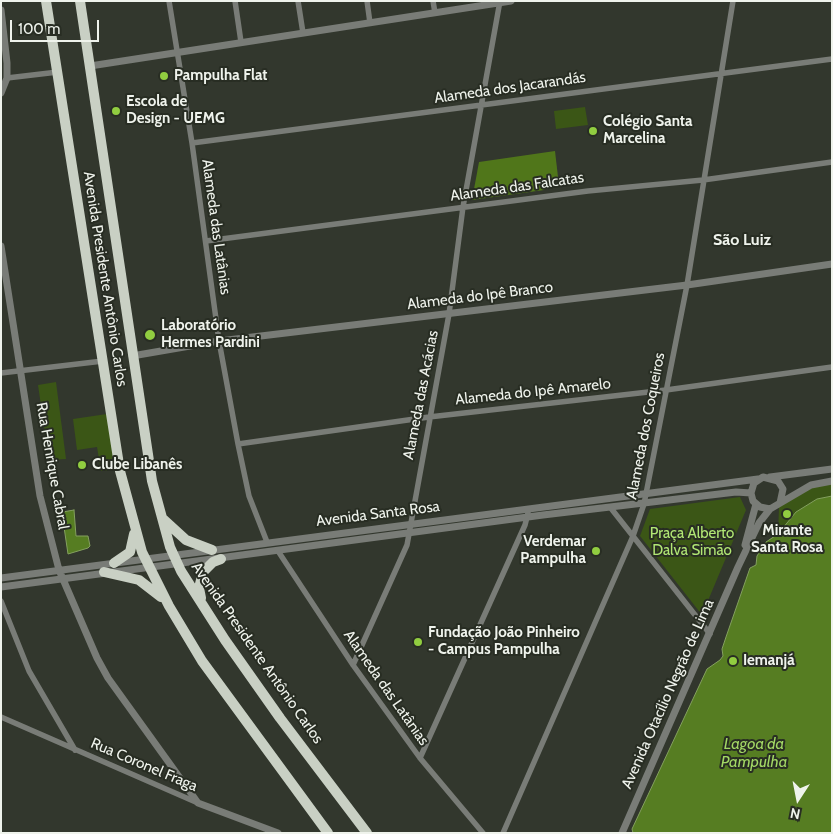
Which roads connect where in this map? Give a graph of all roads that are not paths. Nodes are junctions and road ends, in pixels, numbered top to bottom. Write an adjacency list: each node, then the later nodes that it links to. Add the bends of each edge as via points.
1 (46, 1): 19 (highway, Avenida Presidente Antônio Carlos)
2 (80, 1): 18 (highway, Avenida Presidente Antônio Carlos)
3 (169, 1): 16 (street, Alameda das Latânias)
4 (235, 1): 15 (street)
5 (298, 1): 14 (street)
6 (367, 1): 13 (street)
7 (433, 1): 12 (street)
8 (511, 1): 10 (street)
9 (733, 1): 20 (street, Alameda dos Coqueiros)
10 (500, 2): 12 (street); 23 (street, Alameda das Acácias)
11 (1, 10): 21 (street)
12 (435, 13): 13 (street)
13 (370, 23): 14 (street)
14 (303, 33): 15 (street)
15 (241, 42): 16 (street)
16 (176, 52): 18 (street); 24 (street, Alameda das Latânias)
17 (832, 59): 20 (street, Alameda dos Jacarandás)
18 (90, 66): 34 (highway, Avenida Presidente Antônio Carlos)
19 (58, 72): 21 (street); 35 (highway, Avenida Presidente Antônio Carlos)
20 (721, 72): 23 (street, Alameda dos Jacarandás); 26 (street, Alameda dos Coqueiros)
21 (7, 78): 22 (street)
22 (1, 93)
23 (483, 104): 24 (street, Alameda dos Jacarandás); 27 (street, Alameda das Acácias)
24 (192, 143): 28 (street, Alameda das Latânias)
25 (832, 162): 26 (street, Alameda das Falcatas)
26 (703, 180): 27 (street, Alameda das Falcatas, via 588,190); 31 (street, Alameda dos Coqueiros)
27 (463, 207): 28 (street, Alameda das Falcatas); 32 (street, Alameda das Acácias)
28 (206, 241): 33 (street, Alameda das Latânias)
29 (1, 246): 37 (street, Rua Henrique Cabral)
30 (832, 264): 31 (street, Alameda do Ipê Branco)
31 (687, 285): 32 (street, Alameda do Ipê Branco); 39 (street, Alameda dos Coqueiros)
32 (449, 314): 33 (street, Alameda do Ipê Branco); 40 (street, Alameda das Acácias)
33 (219, 341): 34 (street, Alameda do Ipê Branco); 41 (street, Alameda das Latânias)
34 (132, 356): 54 (highway, Avenida Presidente Antônio Carlos)
35 (103, 361): 37 (street); 57 (highway, Avenida Presidente Antônio Carlos, via 120,471)
36 (832, 367): 39 (street, Alameda do Ipê Amarelo)
37 (21, 371): 38 (street); 68 (street, Rua Henrique Cabral, via 40,496)
38 (1, 374)
39 (666, 390): 40 (street, Alameda do Ipê Amarelo); 46 (street, Alameda dos Coqueiros)
40 (429, 417): 41 (street, Alameda do Ipê Amarelo); 56 (street, Alameda das Acácias)
41 (238, 444): 60 (street, Alameda das Latânias, via 249,496)
42 (832, 469): 43 (street)
43 (769, 477): 44 (street); 48 (street, via 778,481 783,489)
44 (758, 479): 46 (street, Avenida Santa Rosa); 47 (street)
45 (830, 480): 48 (street, via 811,485)
46 (646, 493): 49 (street, Alameda dos Coqueiros); 52 (street, Avenida Santa Rosa)
47 (751, 493): 49 (street, Avenida Santa Rosa, via 736,492); 50 (street)
48 (780, 503): 53 (street)
49 (644, 504): 51 (street, Avenida Santa Rosa); 59 (street, Alameda dos Coqueiros)
50 (756, 504): 53 (street); 67 (street, Avenida Otacílio Negrão de Lima)
51 (610, 507): 55 (street, Avenida Santa Rosa); 59 (street)
52 (528, 508): 55 (street); 56 (street, Avenida Santa Rosa)
53 (770, 509): 67 (street, Avenida Otacílio Negrão de Lima, via 759,522)
54 (160, 515): 61 (highway, via 186,540); 64 (highway, Avenida Presidente Antônio Carlos)
55 (528, 517): 58 (street, Avenida Santa Rosa); 80 (street)
56 (411, 523): 58 (street, Alameda das Acácias); 60 (street, Avenida Santa Rosa)
57 (134, 528): 65 (highway, via 130,552); 66 (highway, Avenida Presidente Antônio Carlos)
58 (409, 534): 62 (street, Avenida Santa Rosa); 77 (street, Alameda das Acácias, via 403,555)
59 (633, 536): 76 (street); 86 (street, Alameda dos Coqueiros)
60 (267, 542): 61 (street, Avenida Santa Rosa)
61 (212, 550): 64 (street, Avenida Santa Rosa)
62 (278, 551): 63 (street, Avenida Santa Rosa); 77 (street, Alameda das Latânias)
63 (221, 559): 64 (street, Avenida Santa Rosa); 74 (highway, via 203,572 199,588)
64 (175, 560): 66 (street, Avenida Santa Rosa); 74 (highway, Avenida Presidente Antônio Carlos)
65 (114, 563): 66 (street, Avenida Santa Rosa); 68 (street, Avenida Santa Rosa)
66 (147, 563): 69 (street, Avenida Santa Rosa); 75 (highway, Avenida Presidente Antônio Carlos)
67 (738, 567): 76 (street, Avenida Otacílio Negrão de Lima)
68 (59, 570): 70 (street, Avenida Santa Rosa); 71 (street, Rua Henrique Cabral)
69 (104, 572): 71 (street, Avenida Santa Rosa); 75 (highway, via 139,580 156,591)
70 (1, 578)
71 (62, 579): 72 (street, Avenida Santa Rosa); 81 (street, Rua Henrique Cabral, via 108,678)
72 (1, 587)
73 (1, 601): 79 (street, via 29,671)
74 (201, 602): 84 (highway, Avenida Presidente Antônio Carlos, via 280,718)
75 (169, 606): 83 (highway, Avenida Presidente Antônio Carlos, via 202,662)
76 (710, 634): 87 (street, Avenida Otacílio Negrão de Lima)
77 (354, 665): 80 (street, Alameda das Latânias)
78 (1, 717): 79 (street, Rua Coronel Fraga)
79 (75, 750): 81 (street, Rua Coronel Fraga)
80 (420, 758): 85 (street, Alameda das Latânias)
81 (198, 802): 82 (street, Rua Coronel Fraga)
82 (278, 833)
83 (328, 833)
84 (367, 833)
85 (483, 833)
86 (503, 833)
87 (622, 833)

